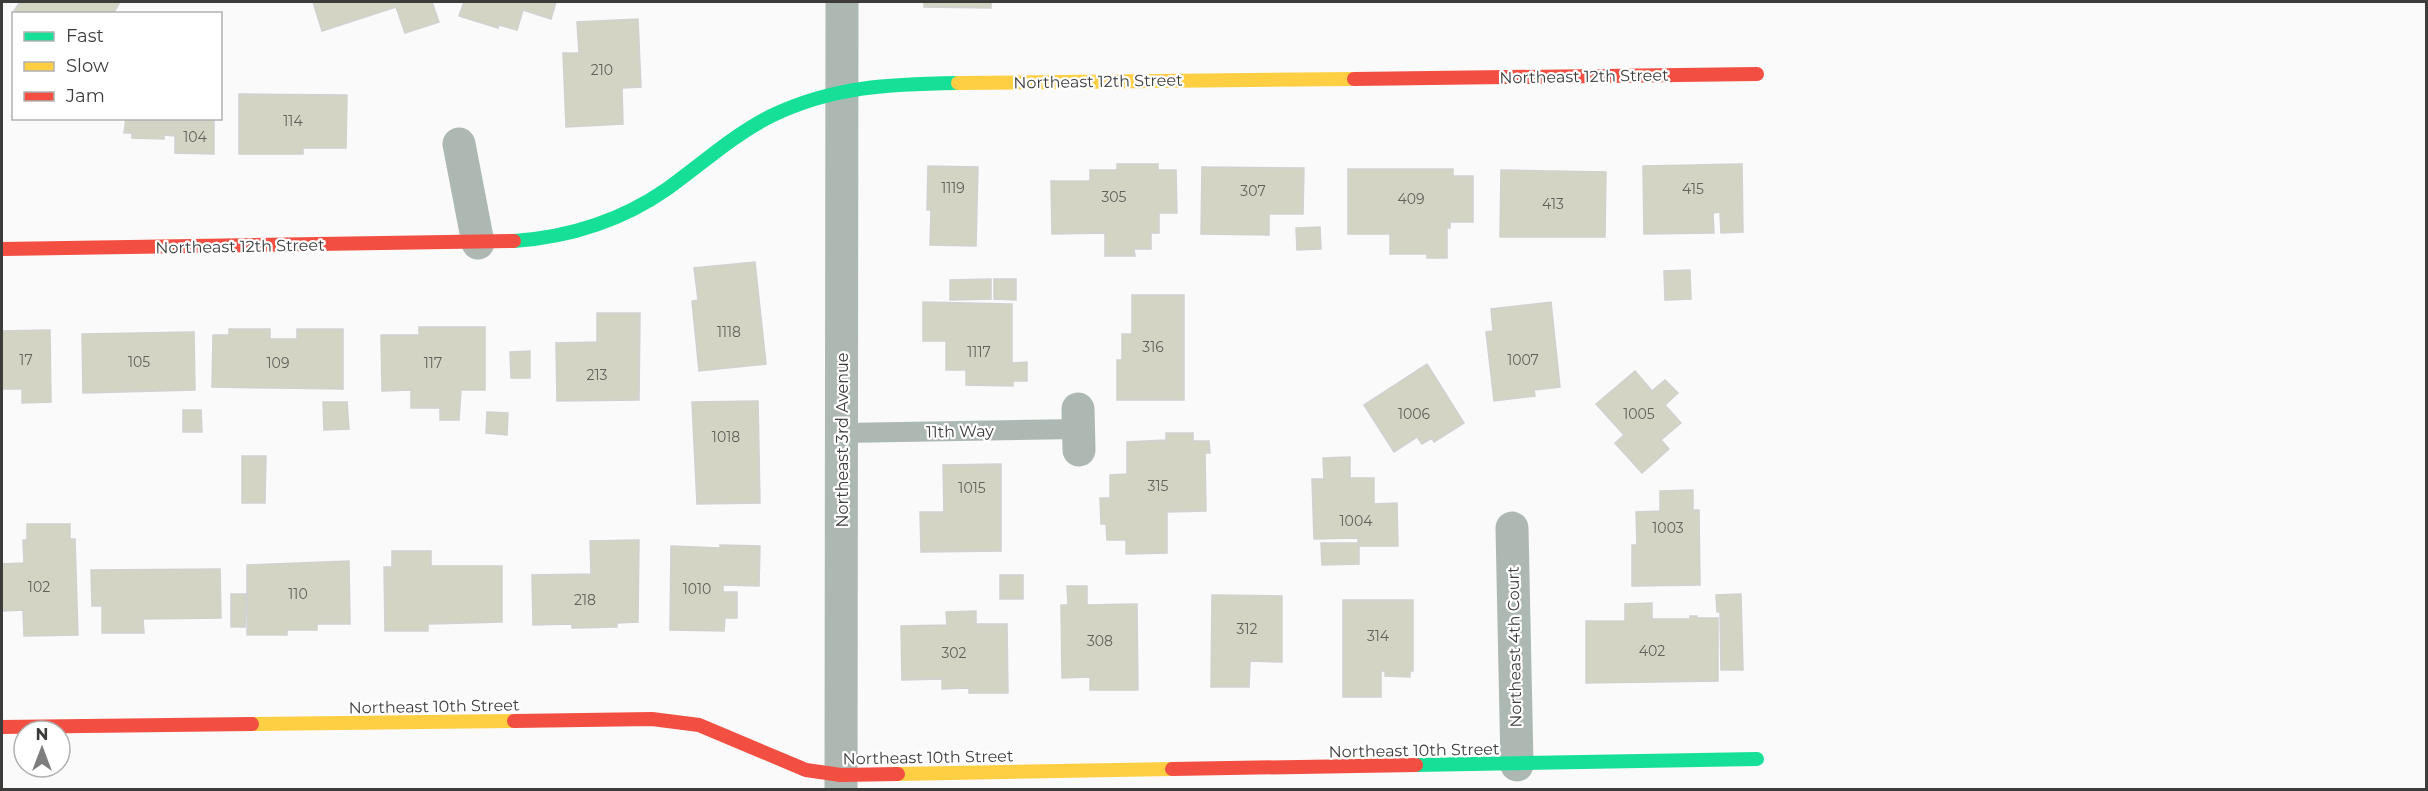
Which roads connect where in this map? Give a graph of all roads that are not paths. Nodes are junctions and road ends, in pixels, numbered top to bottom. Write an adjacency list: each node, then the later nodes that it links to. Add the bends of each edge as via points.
1 (842, 2): 3 (street, Northeast 3rd Avenue)
2 (1757, 74): 3 (street, Northeast 12th Street, via 887,84)
3 (841, 90): 5 (street, Northeast 12th Street, via 805,100 750,127 668,190 603,224 534,240); 8 (street, Northeast 3rd Avenue)
4 (459, 144): 5 (street)
5 (478, 243): 6 (street, Northeast 12th Street)
6 (2, 249)
7 (1078, 429): 8 (lane, 11th Way)
8 (843, 434): 13 (street, Northeast 3rd Avenue)
9 (1512, 528): 12 (street, Northeast 4th Court)
10 (2, 727): 13 (street, Northeast 10th Street, via 652,719 699,725)
11 (1756, 759): 12 (street, Northeast 10th Street)
12 (1517, 765): 13 (street, Northeast 10th Street)
13 (841, 782)

